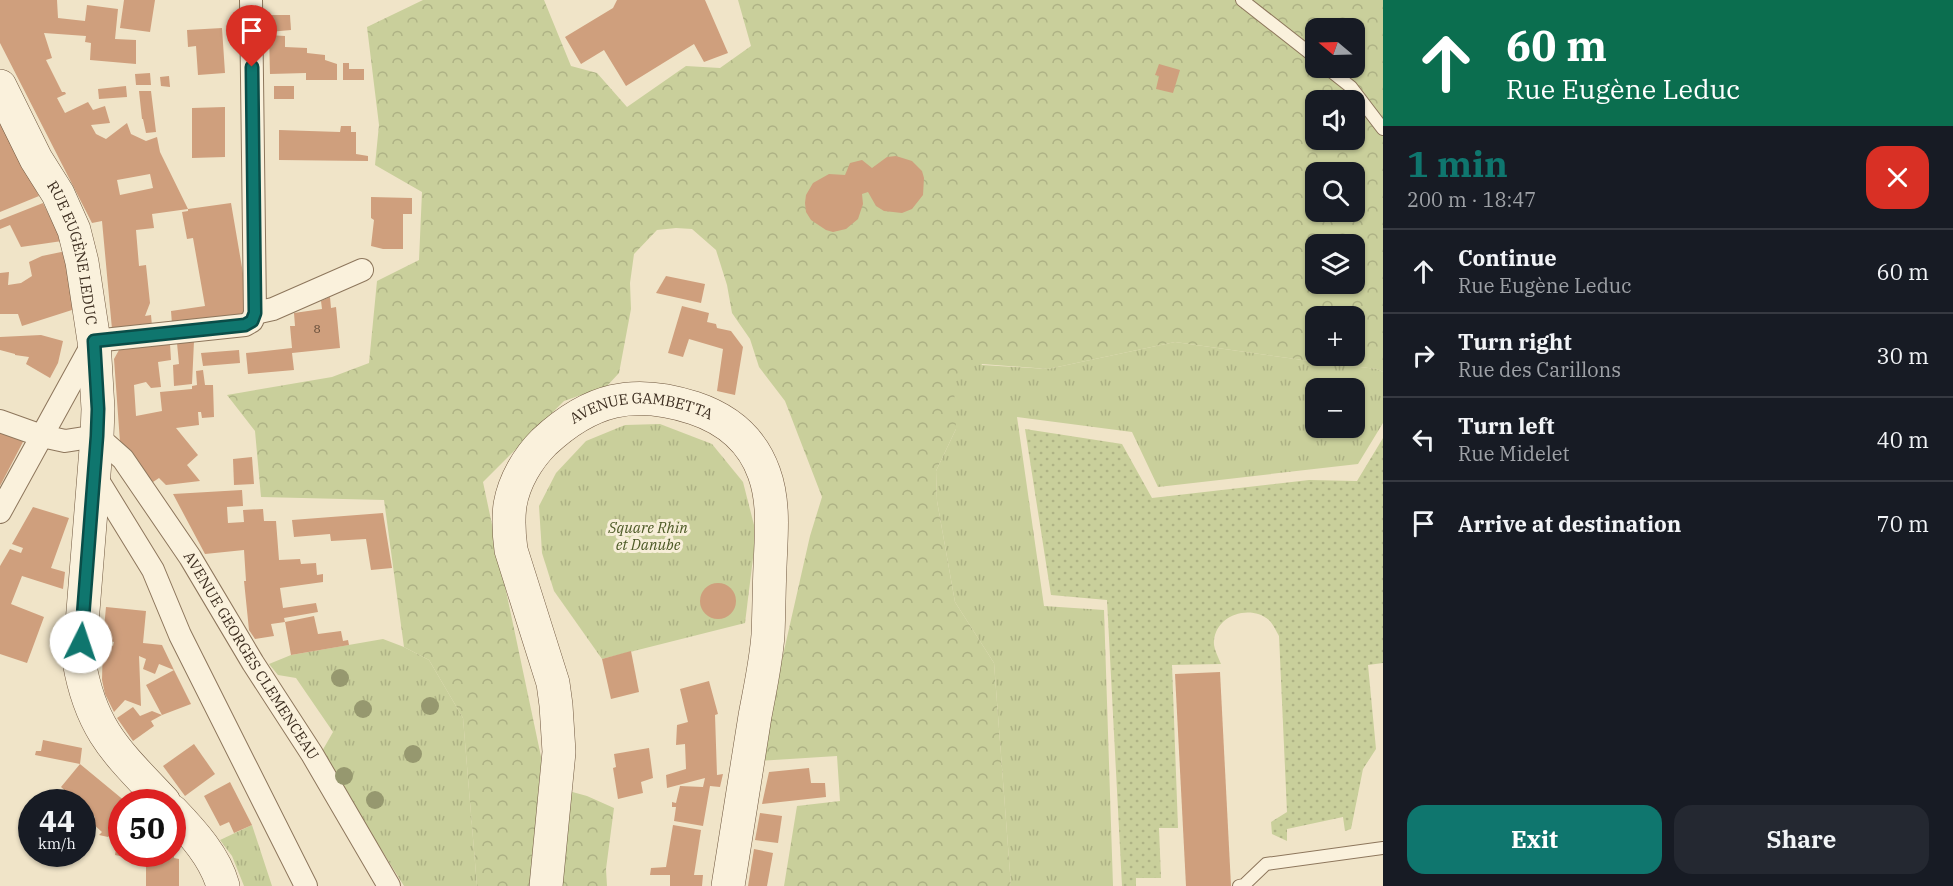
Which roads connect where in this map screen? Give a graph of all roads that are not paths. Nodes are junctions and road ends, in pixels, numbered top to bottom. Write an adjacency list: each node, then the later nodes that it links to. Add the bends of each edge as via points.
1 (252, 0): 8 (street)
2 (1242, 0): 3 (lane)
3 (1305, 49)
4 (1340, 78): 6 (lane)
5 (0, 86): 9 (main road, RUE EUGÈNE LEDUC, via 74,230)
6 (1383, 129)
7 (362, 270): 8 (street, via 273,309)
8 (255, 313): 9 (street, via 245,325)
9 (94, 341): 10 (street); 12 (main road, RUE EUGÈNE LEDUC)
10 (57, 410): 12 (street); 13 (street)
11 (0, 421): 13 (street)
12 (97, 423): 13 (street, via 65,441); 14 (main road, RUE EUGÈNE LEDUC); 21 (street, AVENUE GEORGES CLEMENCEAU, via 190,557)
13 (42, 436): 15 (street)
14 (94, 474): 16 (main road, RUE EUGÈNE LEDUC, via 79,661 90,705 106,737); 20 (street, via 153,570 180,635)
15 (0, 512)
16 (152, 789)
17 (186, 828): 19 (main road, via 209,856)
18 (1383, 848): 24 (lane, via 1266,864)
19 (223, 886)
20 (306, 886)
21 (389, 886)
22 (546, 886): 23 (main road, AVENUE GAMBETTA, via 556,795 558,727 553,683 511,550 510,503 532,454 563,424 606,403 654,398 710,413 728,424 757,456 770,493 768,637)
23 (728, 886)
24 (1239, 886)

